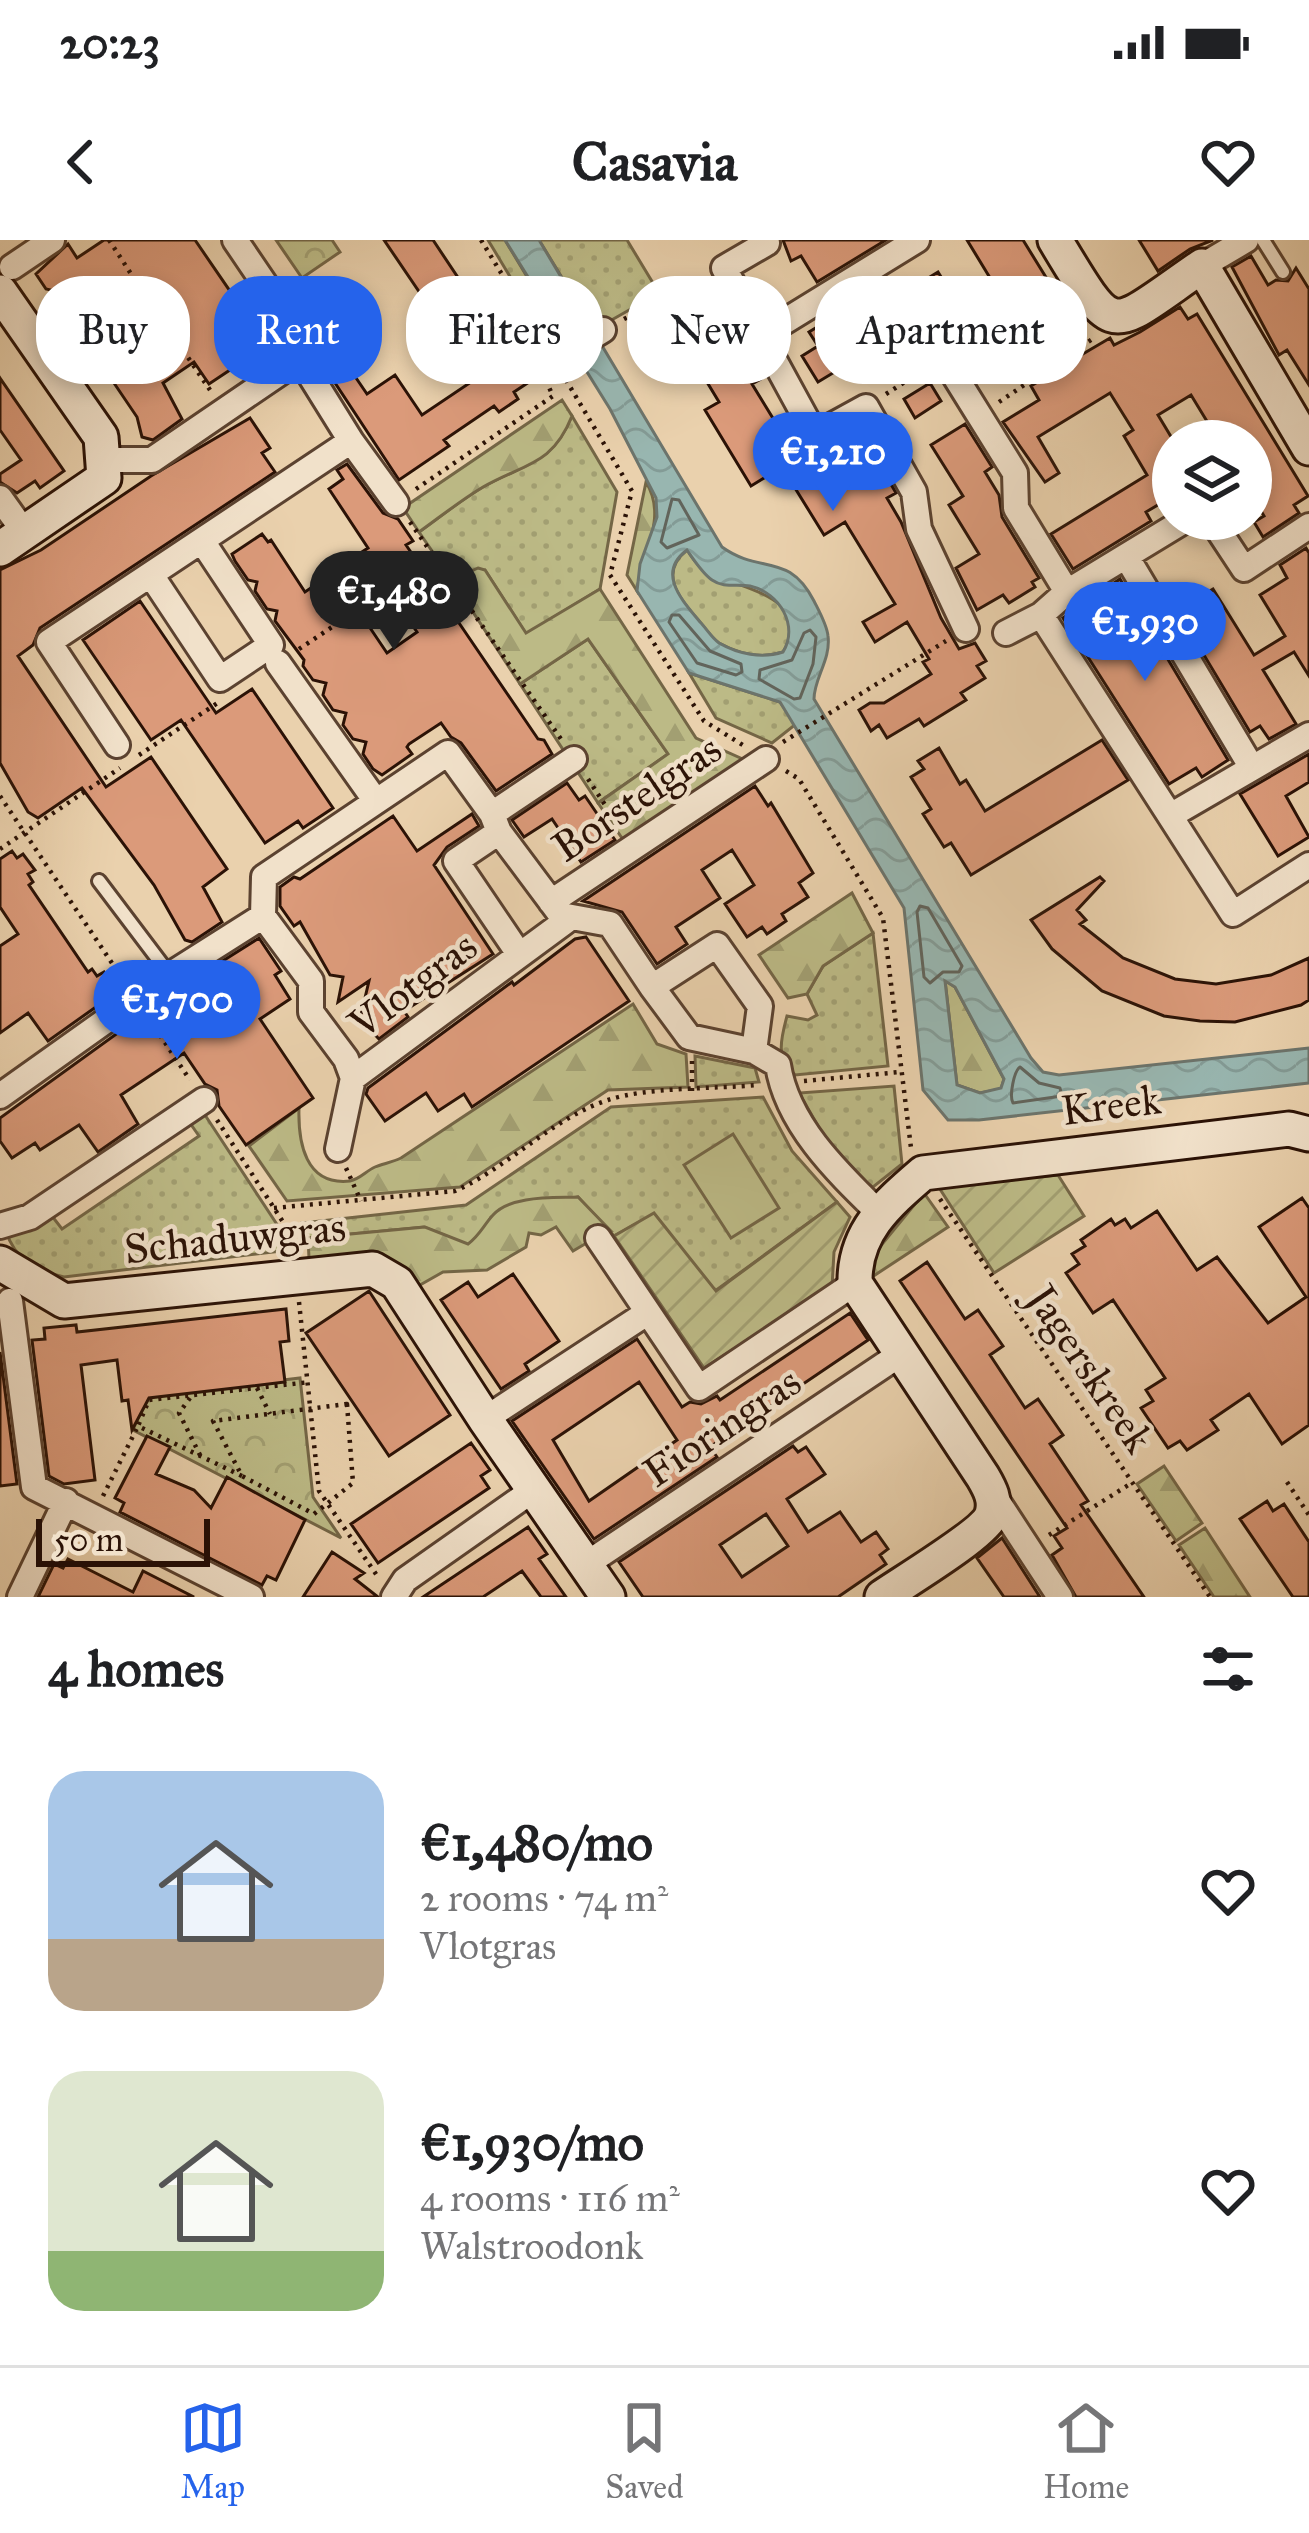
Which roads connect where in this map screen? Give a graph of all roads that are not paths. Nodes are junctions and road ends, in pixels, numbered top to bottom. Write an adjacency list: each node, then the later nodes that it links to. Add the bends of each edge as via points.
1 (52, 240): 12 (street)
2 (236, 240): 10 (street)
3 (765, 240): 11 (street, via 724,268)
4 (917, 240): 13 (street)
5 (1055, 240): 8 (street, via 1109,318 1126,317)
6 (1246, 240): 8 (street)
7 (1263, 240): 9 (lane)
8 (1202, 266): 19 (street)
9 (1283, 272)
10 (260, 276)
11 (728, 276)
12 (6, 280): 20 (street, via 101,437)
13 (791, 318)
14 (261, 384): 20 (street, via 152,460)
15 (316, 384): 18 (street)
16 (787, 384): 32 (street, via 815,435 866,407 914,493 919,529)
17 (959, 384): 30 (street, via 1016,473 1016,508)
18 (352, 442): 22 (street); 27 (street)
19 (1309, 448)
20 (105, 460): 26 (street, via 104,478)
21 (0, 498): 26 (street)
22 (396, 502)
23 (1309, 526): 25 (street, via 1244,569)
24 (1152, 540): 28 (street)
25 (1225, 540)
26 (13, 541)
27 (202, 541): 29 (street); 29 (street, via 272,645 220,679)
28 (1126, 556): 30 (street); 39 (street)
29 (151, 575): 36 (street, via 49,642)
30 (1066, 592): 31 (street)
31 (1042, 615): 33 (street); 41 (street)
32 (967, 629)
33 (1006, 633)
34 (278, 663): 40 (street)
35 (1309, 735): 39 (street)
36 (117, 745)
37 (574, 759): 42 (street, Borstelgras)
38 (766, 759): 45 (street, Borstelgras)
39 (1252, 769): 41 (street)
40 (375, 800): 42 (street, via 448,753); 46 (street, via 264,877)
41 (1170, 816): 43 (street, via 1233,914)
42 (495, 823): 45 (street); 47 (street, Vlotgras, via 456,861)
43 (1309, 866)
44 (99, 881): 48 (lane)
45 (556, 908): 47 (street, Vlotgras, via 566,921); 49 (street, via 610,924)
46 (263, 916): 48 (street); 51 (street, Vlotgras, via 311,981 311,1012)
47 (519, 954): 51 (street, Vlotgras)
48 (170, 975): 52 (street)
49 (652, 987): 50 (street, via 689,1037); 50 (street, via 717,945 760,1006)
50 (754, 1051): 56 (street, via 778,1065 825,1161)
51 (353, 1078): 55 (street, Vlotgras)
52 (0, 1096)
53 (204, 1100): 57 (street, via 30,1217)
54 (1309, 1134): 56 (street, Kreek, via 1289,1129 918,1163)
55 (338, 1149)
56 (878, 1212): 59 (street, via 855,1262)
57 (0, 1226)
58 (598, 1238): 61 (street)
59 (855, 1283): 61 (street, via 698,1388); 62 (street)
60 (9, 1286): 63 (street, Schaduwgras, via 64,1301 374,1269 397,1283); 66 (street, via 34,1487)
61 (647, 1312): 63 (street)
62 (902, 1353): 65 (street); 67 (street, Fioringras)
63 (485, 1419): 64 (street, Schaduwgras)
64 (533, 1490): 67 (street, Schaduwgras); 68 (street)
65 (992, 1493): 72 (street, via 993,1512 981,1529); 73 (street)
66 (66, 1501): 69 (street); 70 (street)
67 (585, 1565): 71 (street, Schaduwgras)
68 (386, 1588)
69 (20, 1597)
70 (251, 1597)
71 (608, 1597)
72 (882, 1597)
73 (1060, 1597)

